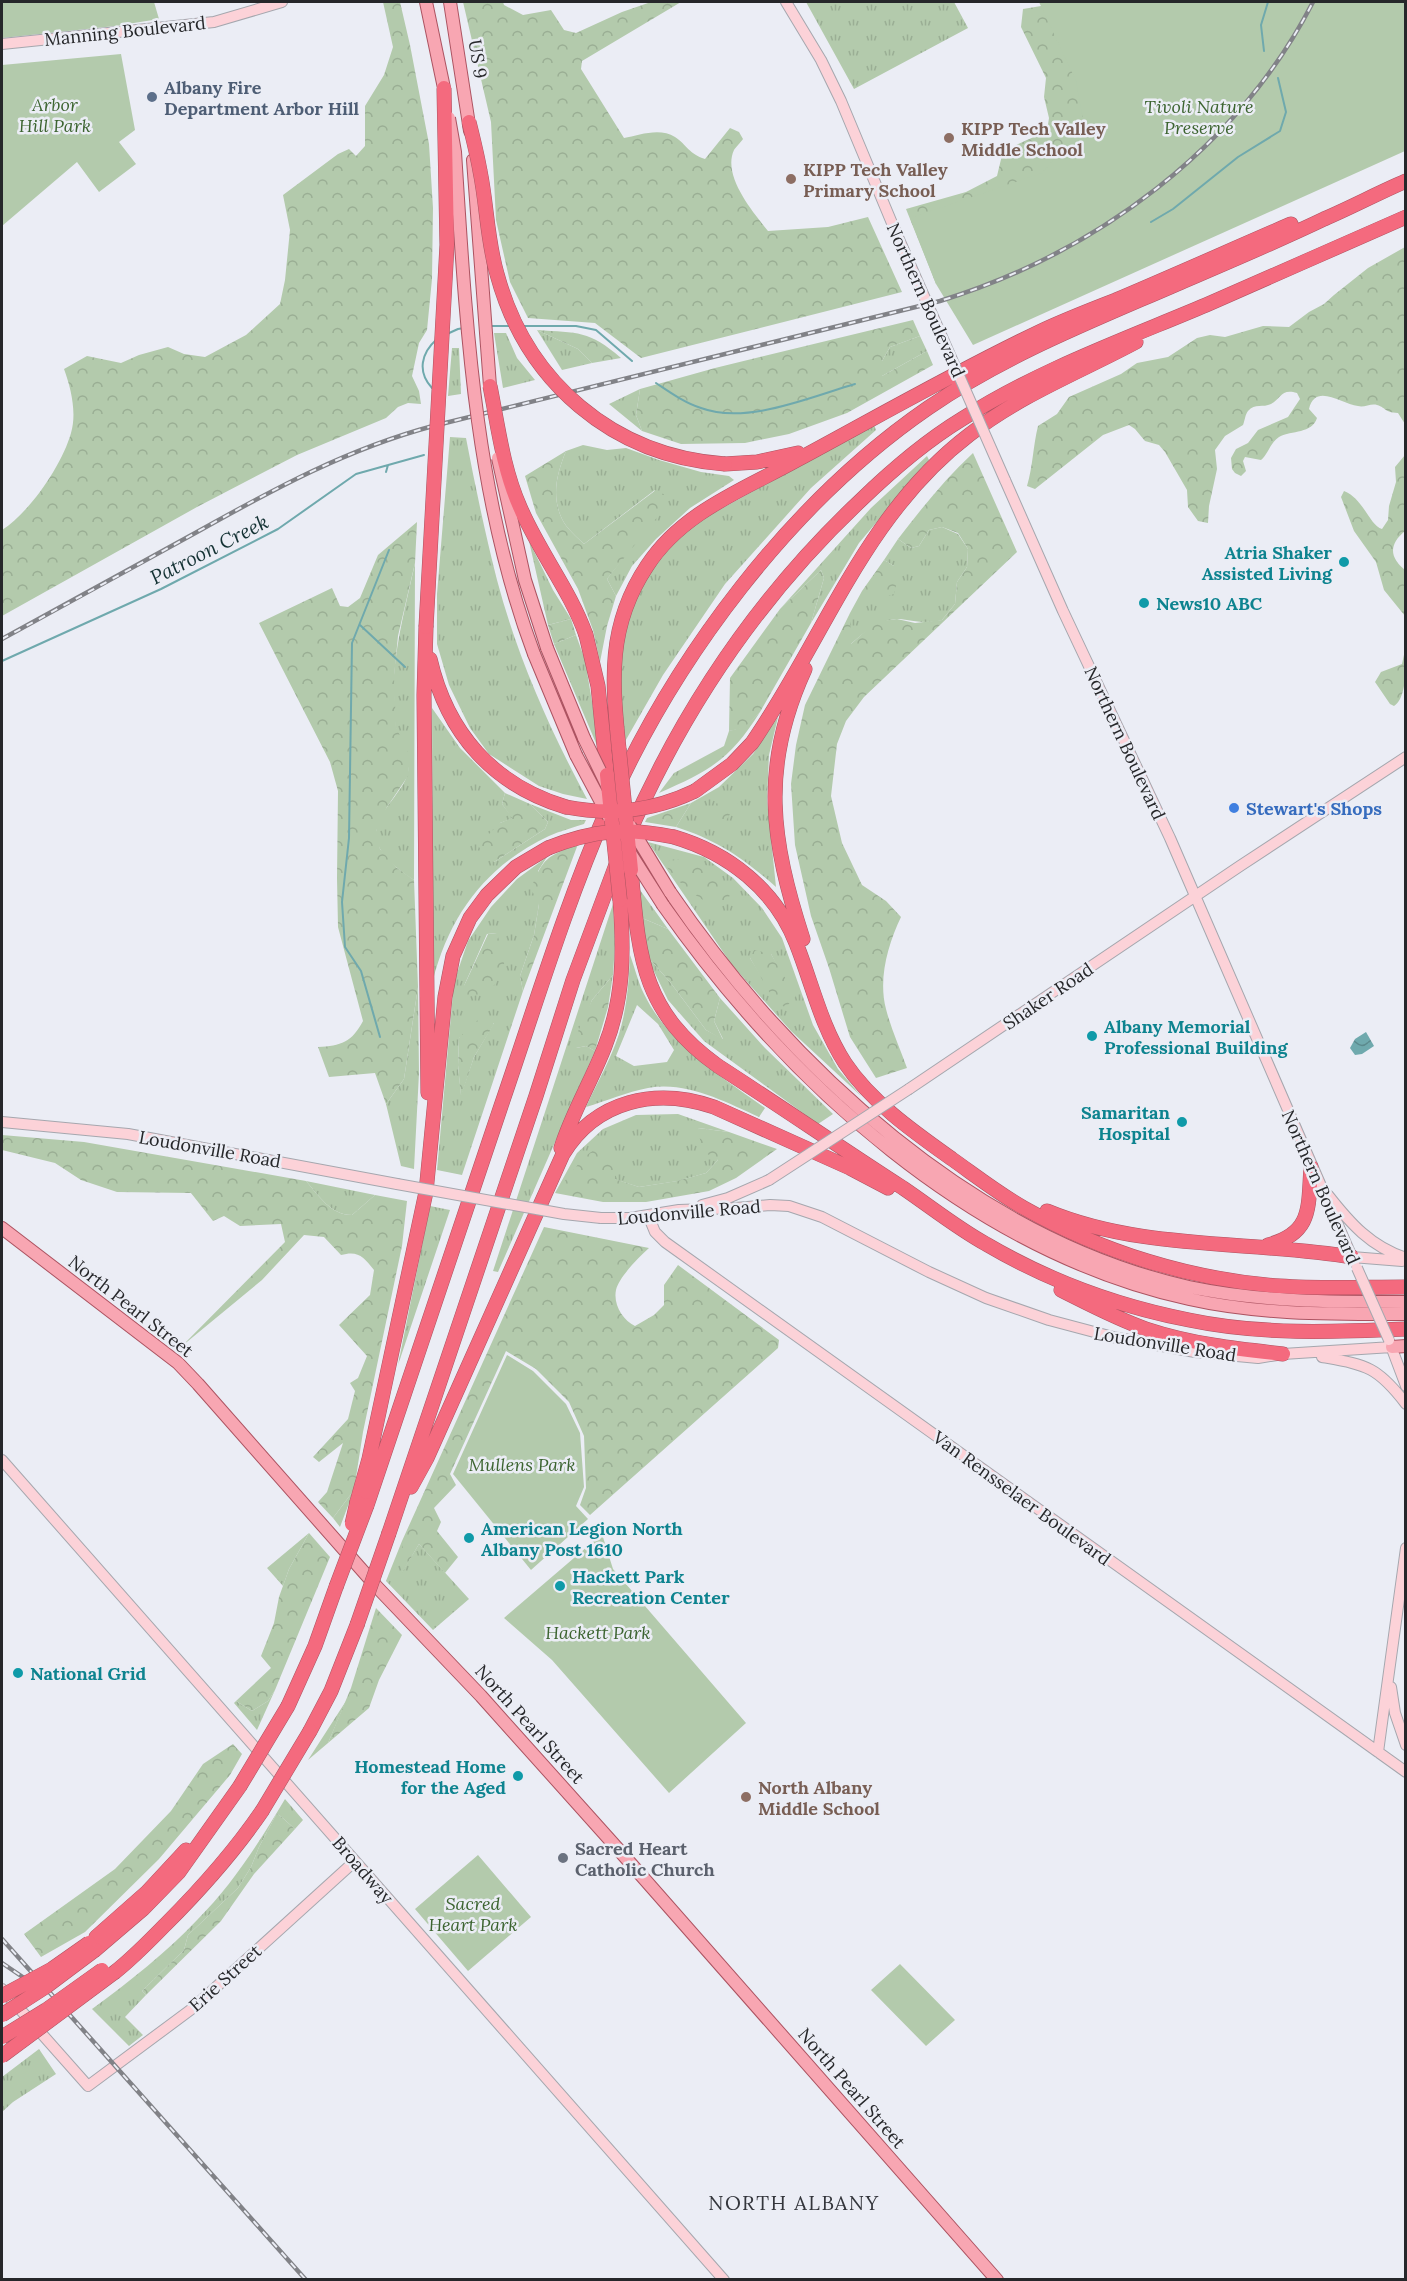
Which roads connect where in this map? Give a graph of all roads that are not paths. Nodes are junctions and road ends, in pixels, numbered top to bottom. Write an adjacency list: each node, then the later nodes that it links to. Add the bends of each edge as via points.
1 (282, 2): 5 (street, Manning Boulevard, via 214,22)
2 (426, 2): 6 (main road)
3 (450, 2): 7 (main road, US 9 / US 9)
4 (786, 2): 17 (street, Northern Boulevard, bridge, via 841,101 1067,620)
5 (2, 44)
6 (444, 87): 15 (highway, bridge, via 447,237); 35 (main road, bridge, via 454,152 472,381 482,456 522,623 576,755 611,822 703,960 788,1057 829,1096 926,1176 1015,1234 1106,1275 1198,1301 1278,1312)
7 (469, 122): 12 (main road, US 9, bridge); 13 (highway, bridge, via 497,274 516,325 546,372 589,415 629,439 674,456 725,464 788,456)
8 (1406, 181): 9 (highway)
9 (1381, 192): 13 (highway, via 1318,212 1057,324); 44 (highway, via 1050,340 953,391 903,426 833,488 788,534 728,606 659,708 618,786 593,845)
10 (1406, 217): 11 (highway)
11 (1205, 305): 14 (highway, via 1030,395 968,436 902,502); 45 (highway, via 1040,375 939,435 886,477 819,542 764,605 716,671 658,771 603,898)
12 (490, 386): 23 (highway, bridge, via 505,464 520,507 571,602 596,671 620,900 623,958 614,1019); 34 (main road, US 9, bridge, via 496,446 525,580 547,648 584,738 622,813 670,892 722,964 826,1076 906,1145 977,1197 1027,1227 1109,1263 1205,1290 1280,1300)
13 (834, 439): 27 (highway, bridge, via 698,514 671,536 647,565 629,599 616,642 613,678 637,938 657,999 682,1034 718,1066)
14 (834, 602): 15 (highway, bridge, via 752,743 720,774 695,791 658,806 630,811 566,807 512,784 490,767 472,747 437,684); 18 (highway, via 788,711 774,790 779,855)
15 (426, 627): 20 (highway)
16 (1406, 758): 17 (street, Shaker Road)
17 (1196, 897): 21 (street, Northern Boulevard); 25 (street, Shaker Road, bridge, via 769,1180 728,1198)
18 (820, 1011): 20 (highway, bridge, via 782,915 764,891 725,858 675,837 634,830 601,831 548,848 516,867 487,895 470,918 456,949 445,997); 22 (highway, via 845,1063 871,1093)
19 (2, 1122): 26 (street, Loudonville Road, bridge, via 128,1134 564,1214 602,1218)
20 (430, 1163): 44 (highway)
21 (1311, 1167): 24 (street, Northern Boulevard); 29 (highway, via 1307,1214 1301,1226 1284,1240)
22 (973, 1174): 29 (highway, via 1043,1210 1095,1228 1147,1237); 33 (highway, via 1060,1227 1166,1266 1259,1284)
23 (551, 1178): 27 (highway, via 572,1140 598,1117 637,1100 684,1099 714,1107 858,1172); 45 (highway, via 427,1458)
24 (1318, 1184): 31 (street, via 1368,1239); 32 (street, Northern Boulevard)
25 (679, 1210): 26 (street, Loudonville Road); 39 (street, Loudonville Road, via 770,1205 797,1208 968,1290 1069,1326 1213,1355 1258,1358)
26 (648, 1215): 49 (street, Van Rensselaer Boulevard, via 655,1232 665,1242)
27 (953, 1224): 30 (highway)
28 (2, 1228): 60 (main road, North Pearl Street, via 178,1363 198,1384 376,1586 618,1849)
29 (1262, 1247): 32 (highway)
30 (1004, 1254): 36 (highway, via 1102,1297 1190,1321 1296,1332); 39 (highway, via 1041,1280 1145,1329 1211,1346)
31 (1406, 1259): 32 (street)
32 (1354, 1262): 37 (street, Northern Boulevard, bridge)
33 (1406, 1287)
34 (1406, 1302)
35 (1406, 1314)
36 (1406, 1329)
37 (1390, 1343): 38 (main road); 40 (street, Loudonville Road); 41 (street, Northern Boulevard)
38 (1406, 1346)
39 (1283, 1354): 40 (street, Loudonville Road)
40 (1307, 1354): 42 (street, via 1354,1362 1370,1369)
41 (1406, 1386)
42 (1406, 1404)
43 (2, 1461): 51 (street, Broadway)
44 (362, 1504): 52 (highway, bridge, via 312,1654 288,1706 240,1786 179,1872 143,1909)
45 (396, 1514): 53 (highway, bridge, via 331,1690 262,1811 184,1906 129,1961)
46 (1406, 1548): 47 (street)
47 (1393, 1643): 48 (street, via 1393,1702); 49 (street)
48 (1406, 1745)
49 (1378, 1752): 50 (street, Van Rensselaer Boulevard)
50 (1406, 1772)
51 (355, 1861): 54 (street, Erie Street, via 193,2007 88,2086); 59 (street, Broadway)
52 (92, 1947): 55 (highway, bridge); 56 (highway, bridge, via 46,1986)
53 (112, 1968): 57 (highway, bridge); 58 (highway, bridge)
54 (2, 1989)
55 (2, 1996)
56 (2, 2015)
57 (2, 2037)
58 (2, 2056)
59 (723, 2280)
60 (997, 2280)

